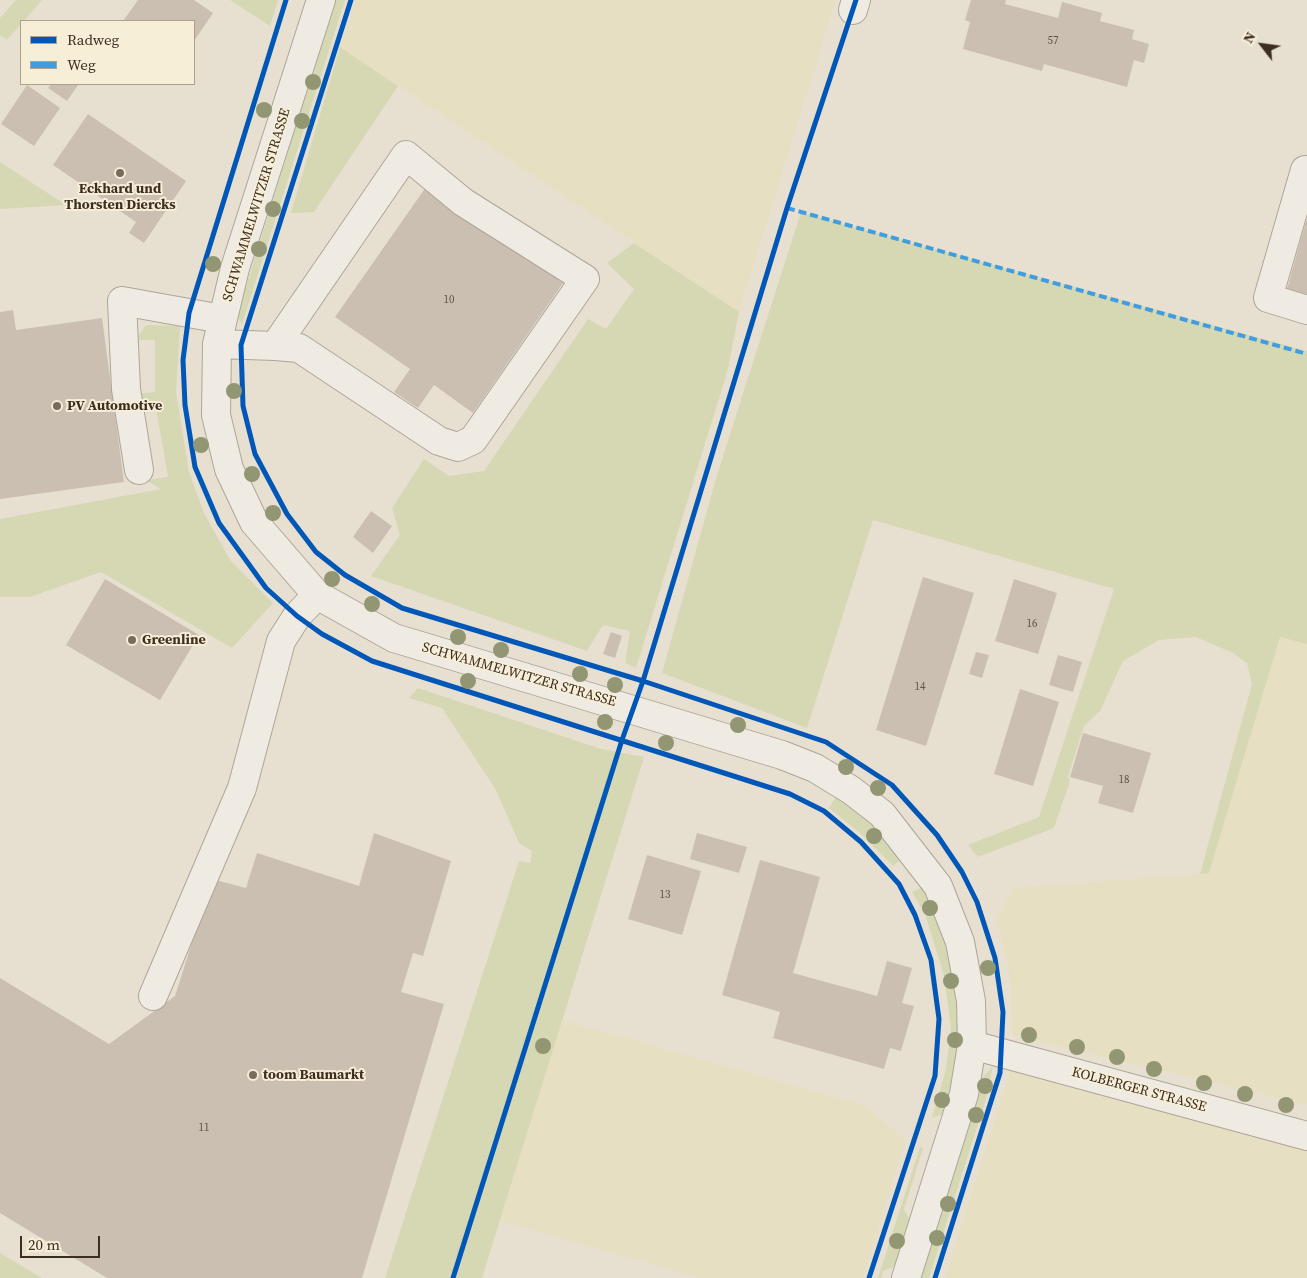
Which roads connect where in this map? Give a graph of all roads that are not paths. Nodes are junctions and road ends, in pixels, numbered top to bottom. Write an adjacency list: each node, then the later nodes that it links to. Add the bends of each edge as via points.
1 (321, 0): 4 (street, SCHWAMMELWITZER STRASSE, via 235,268)
2 (1307, 171): 3 (street, via 1268,298)
3 (1307, 310)
4 (220, 331): 5 (street); 6 (street, via 122,301 126,389); 7 (street, SCHWAMMELWITZER STRASSE, via 216,415 229,469 254,522)
5 (275, 346): 5 (street, via 406,155 463,202 585,279 473,440 458,447 439,440 299,348)
6 (139, 470)
7 (317, 595): 8 (street, via 297,616 281,641 242,788); 9 (street, SCHWAMMELWITZER STRASSE, via 394,638 782,755 815,768 851,790 882,814 938,886 960,942 971,1000)
8 (154, 996)
9 (972, 1045): 10 (street, KOLBERGER STRASSE); 11 (street, SCHWAMMELWITZER STRASSE, via 964,1094)
10 (1307, 1136)
11 (906, 1278)

